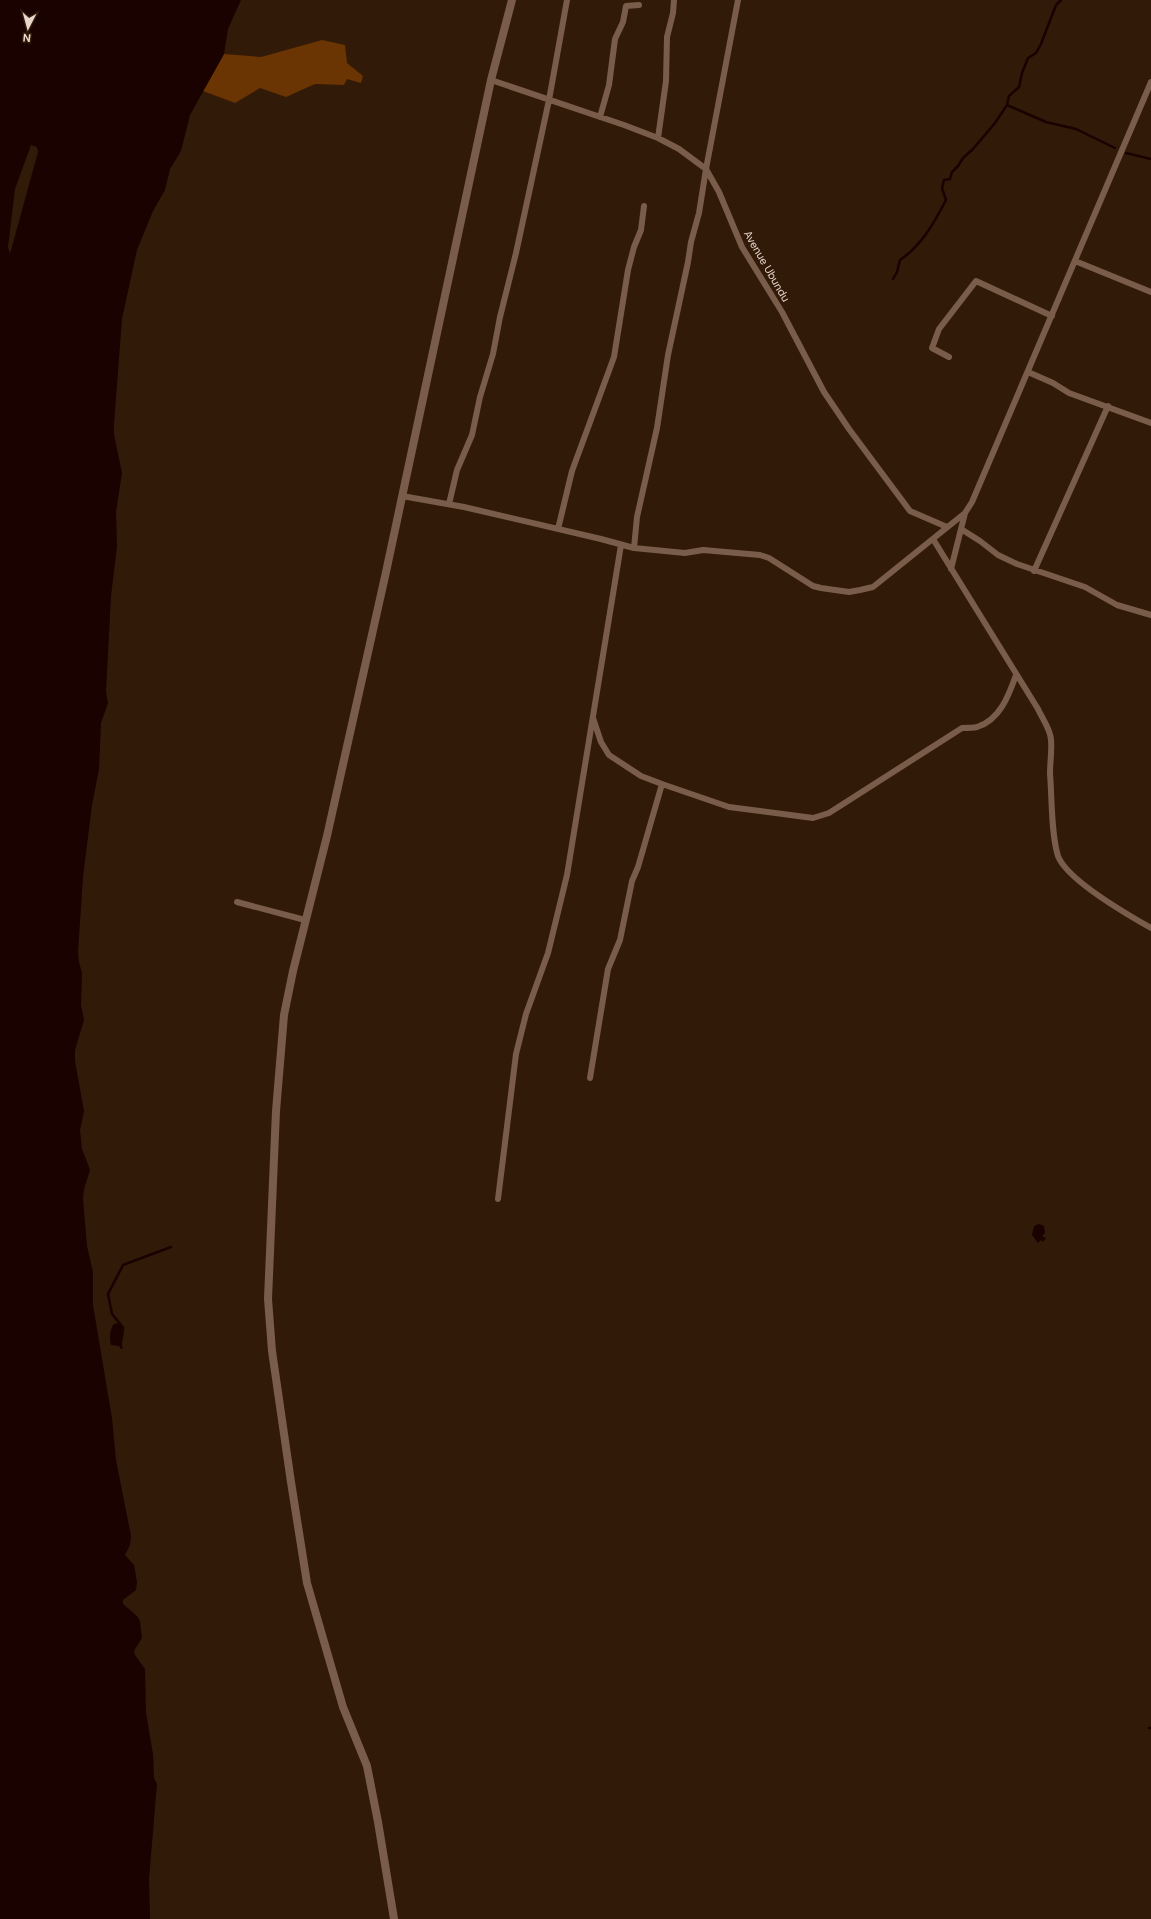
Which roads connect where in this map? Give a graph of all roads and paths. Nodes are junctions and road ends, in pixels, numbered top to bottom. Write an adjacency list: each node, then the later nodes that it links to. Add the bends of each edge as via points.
1 (512, 0): 6 (street)
2 (567, 0): 8 (street)
3 (674, 0): 10 (street, via 667,36 665,89)
4 (738, 0): 11 (street)
5 (639, 5): 9 (street, via 626,6 623,22 615,39 609,85)
6 (491, 80): 8 (street, Avenue Ubundu); 20 (street)
7 (1151, 82): 13 (street)
8 (549, 100): 9 (street, Avenue Ubundu); 21 (street, via 492,360 480,397 472,435)
9 (600, 117): 10 (street, Avenue Ubundu)
10 (658, 138): 11 (street, Avenue Ubundu, via 679,149)
11 (706, 169): 23 (street, Avenue Ubundu, via 719,192 742,246 782,312 824,392 910,511); 28 (street, via 700,214 691,242 668,355 657,428 637,516)
12 (644, 206): 24 (street, via 641,230 628,270 614,356 572,471)
13 (1075, 261): 14 (street); 15 (street)
14 (1151, 292)
15 (1052, 316): 16 (street, via 976,281 939,329 932,348); 17 (street)
16 (949, 357)
17 (1028, 372): 18 (street, via 1068,393); 22 (street)
18 (1108, 406): 19 (street); 30 (street)
19 (1151, 423)
20 (402, 496): 21 (street); 36 (street, via 327,836)
21 (448, 504): 24 (street)
22 (965, 513): 23 (street); 25 (street)
23 (947, 527): 26 (street)
24 (558, 529): 27 (street)
25 (961, 529): 29 (street); 30 (street, via 998,556)
26 (933, 539): 28 (street, via 874,587 850,592 830,591 813,586 760,555 720,551 685,553); 29 (street)
27 (621, 545): 28 (street); 33 (street)
28 (634, 548)
29 (951, 569): 32 (street)
30 (1034, 571): 31 (street, via 1085,587 1117,605)
31 (1151, 615)
32 (1016, 675): 34 (street, via 1009,697 994,717 978,727 962,728 829,813 813,818 729,807); 37 (street, via 1038,709 1051,739 1049,759 1058,856 1064,867 1078,879 1128,915)
33 (593, 716): 34 (street, via 601,742 610,755 641,776); 39 (street, via 567,875 548,953 526,1014 516,1054)
34 (662, 784): 38 (street, via 632,880 620,940 608,969)
35 (238, 902): 36 (street)
36 (305, 920): 40 (street, via 284,1015 276,1111 268,1299 272,1351 307,1583 343,1706 367,1766)
37 (1151, 928)
38 (590, 1078)
39 (498, 1199)
40 (394, 1919)

